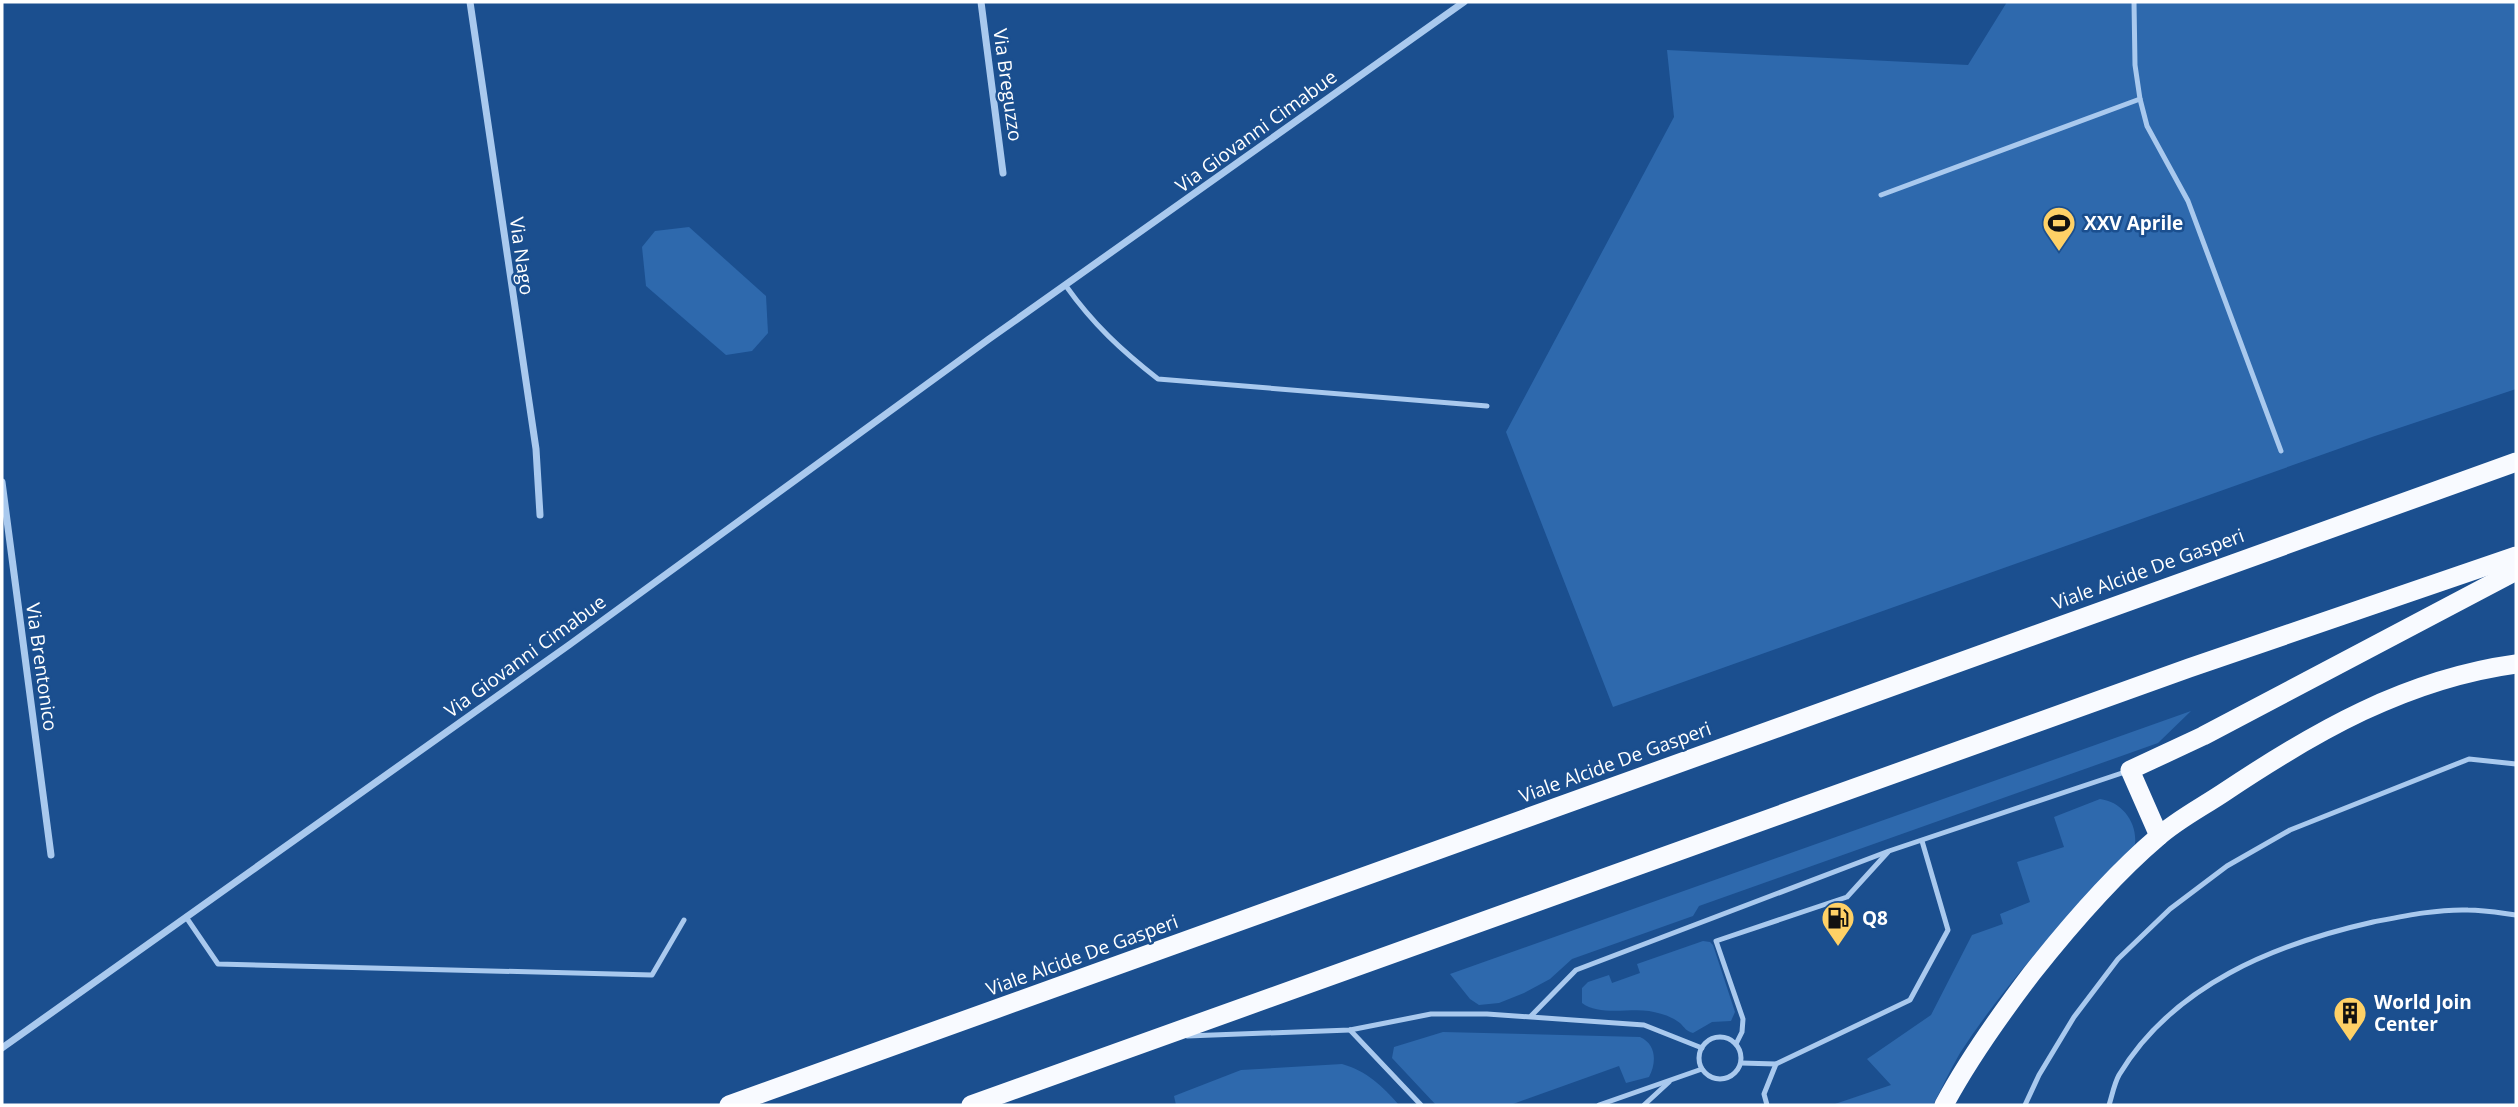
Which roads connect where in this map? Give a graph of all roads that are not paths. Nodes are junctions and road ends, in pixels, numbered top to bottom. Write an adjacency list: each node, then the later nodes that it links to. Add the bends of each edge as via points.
1 (470, 2): 13 (street, Via Nago, via 536,449)
2 (981, 2): 6 (street, Via Breguzzo)
3 (1464, 2): 8 (street, Via Giovanni Cimabue)
4 (2134, 2): 5 (lane)
5 (2140, 99): 7 (lane); 10 (lane, via 2147,126 2188,201)
6 (1003, 173)
7 (1881, 195)
8 (1066, 286): 9 (lane, via 1121,351 1158,379); 24 (street, Via Giovanni Cimabue)
9 (1487, 406)
10 (2281, 451)
11 (2516, 462): 36 (highway, Viale Alcide De Gasperi)
12 (2, 482): 22 (street, Via Brentonico)
13 (540, 515)
14 (2516, 556): 28 (highway, via 2189,668)
15 (2516, 571): 18 (highway)
16 (2516, 664): 19 (highway, via 2486,668 2391,696 2287,750)
17 (2516, 764): 43 (lane, via 2469,759 2290,830 2227,866 2170,909 2118,959 2074,1017)
18 (2130, 770): 19 (highway); 20 (lane)
19 (2159, 836): 42 (highway, via 2104,888 2051,950 1974,1053)
20 (1922, 841): 21 (lane); 33 (lane, via 1948,930 1910,1000)
21 (1889, 851): 26 (lane, via 1576,970); 29 (lane, via 1847,897 1716,942 1743,1019)
22 (51, 855)
23 (2516, 915): 44 (lane, via 2468,910 2407,915 2271,951 2218,978 2154,1028 2118,1077)
24 (186, 917): 25 (lane, via 218,964 652,975); 30 (street, Via Giovanni Cimabue)
25 (684, 920)
26 (1531, 1016): 27 (lane, via 1431,1014); 31 (lane, via 1644,1025)
27 (1350, 1030): 28 (lane); 38 (lane)
28 (1167, 1037): 37 (highway)
29 (1736, 1044): 31 (lane, via 1718,1036); 32 (lane)
30 (2, 1048)
31 (1702, 1048): 34 (lane)
32 (1741, 1063): 33 (lane); 34 (lane, via 1733,1074 1720,1079)
33 (1776, 1064): 41 (lane, via 1763,1094)
34 (1702, 1069): 35 (lane)
35 (1672, 1080): 39 (lane); 40 (lane)
36 (729, 1105)
37 (971, 1105)
38 (1421, 1105)
39 (1599, 1105)
40 (1644, 1105)
41 (1767, 1105)
42 (1944, 1105)
43 (2025, 1105)
44 (2109, 1105)

